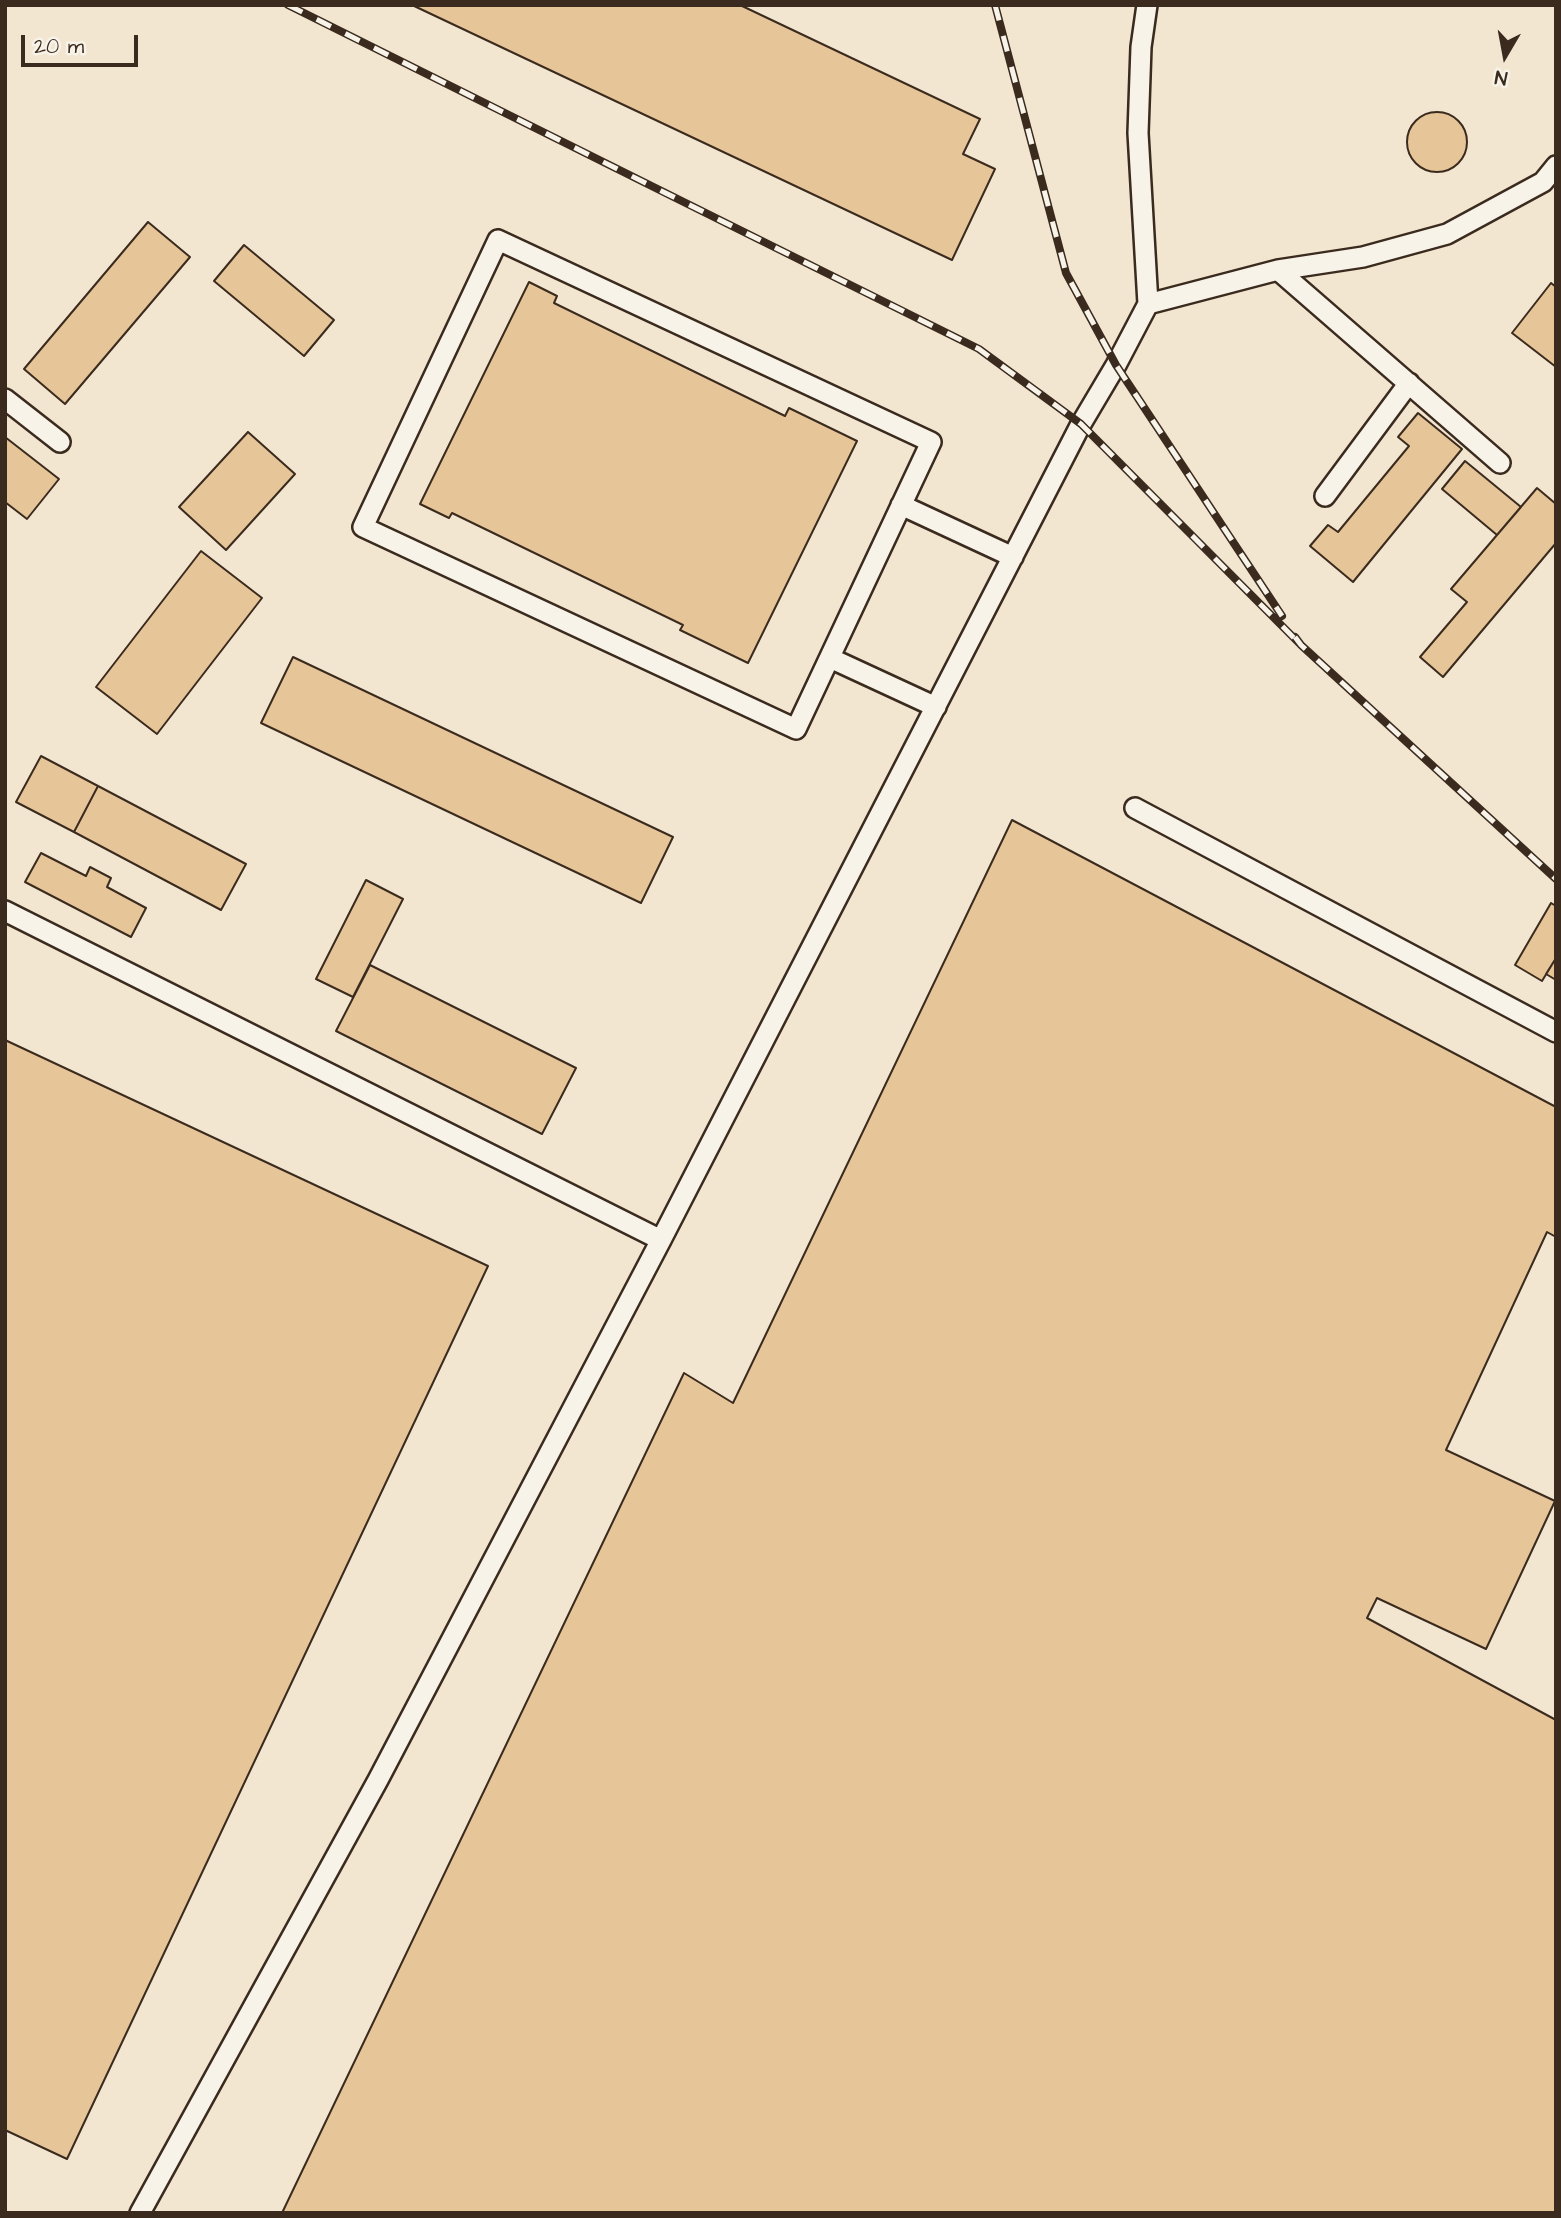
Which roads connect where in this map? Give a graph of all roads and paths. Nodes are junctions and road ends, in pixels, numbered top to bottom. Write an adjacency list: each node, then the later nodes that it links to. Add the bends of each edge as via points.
1 (1147, 5): 4 (lane, via 1138,133)
2 (1556, 166): 3 (lane, via 1543,181 1447,234 1363,257)
3 (1278, 271): 4 (lane); 5 (lane)
4 (1148, 304): 11 (lane)
5 (1409, 383): 8 (lane); 9 (lane)
6 (5, 399): 7 (lane)
7 (60, 442)
8 (1500, 463)
9 (1325, 496)
10 (901, 505): 11 (lane); 12 (lane); 12 (lane, via 930,442 498,240 363,527 796,729)
11 (1013, 557): 13 (lane)
12 (830, 658): 13 (lane)
13 (936, 707): 17 (lane)
14 (1135, 808): 16 (lane)
15 (5, 911): 17 (lane)
16 (1556, 1032)
17 (661, 1240): 18 (lane, via 378,1780)
18 (141, 2213)

